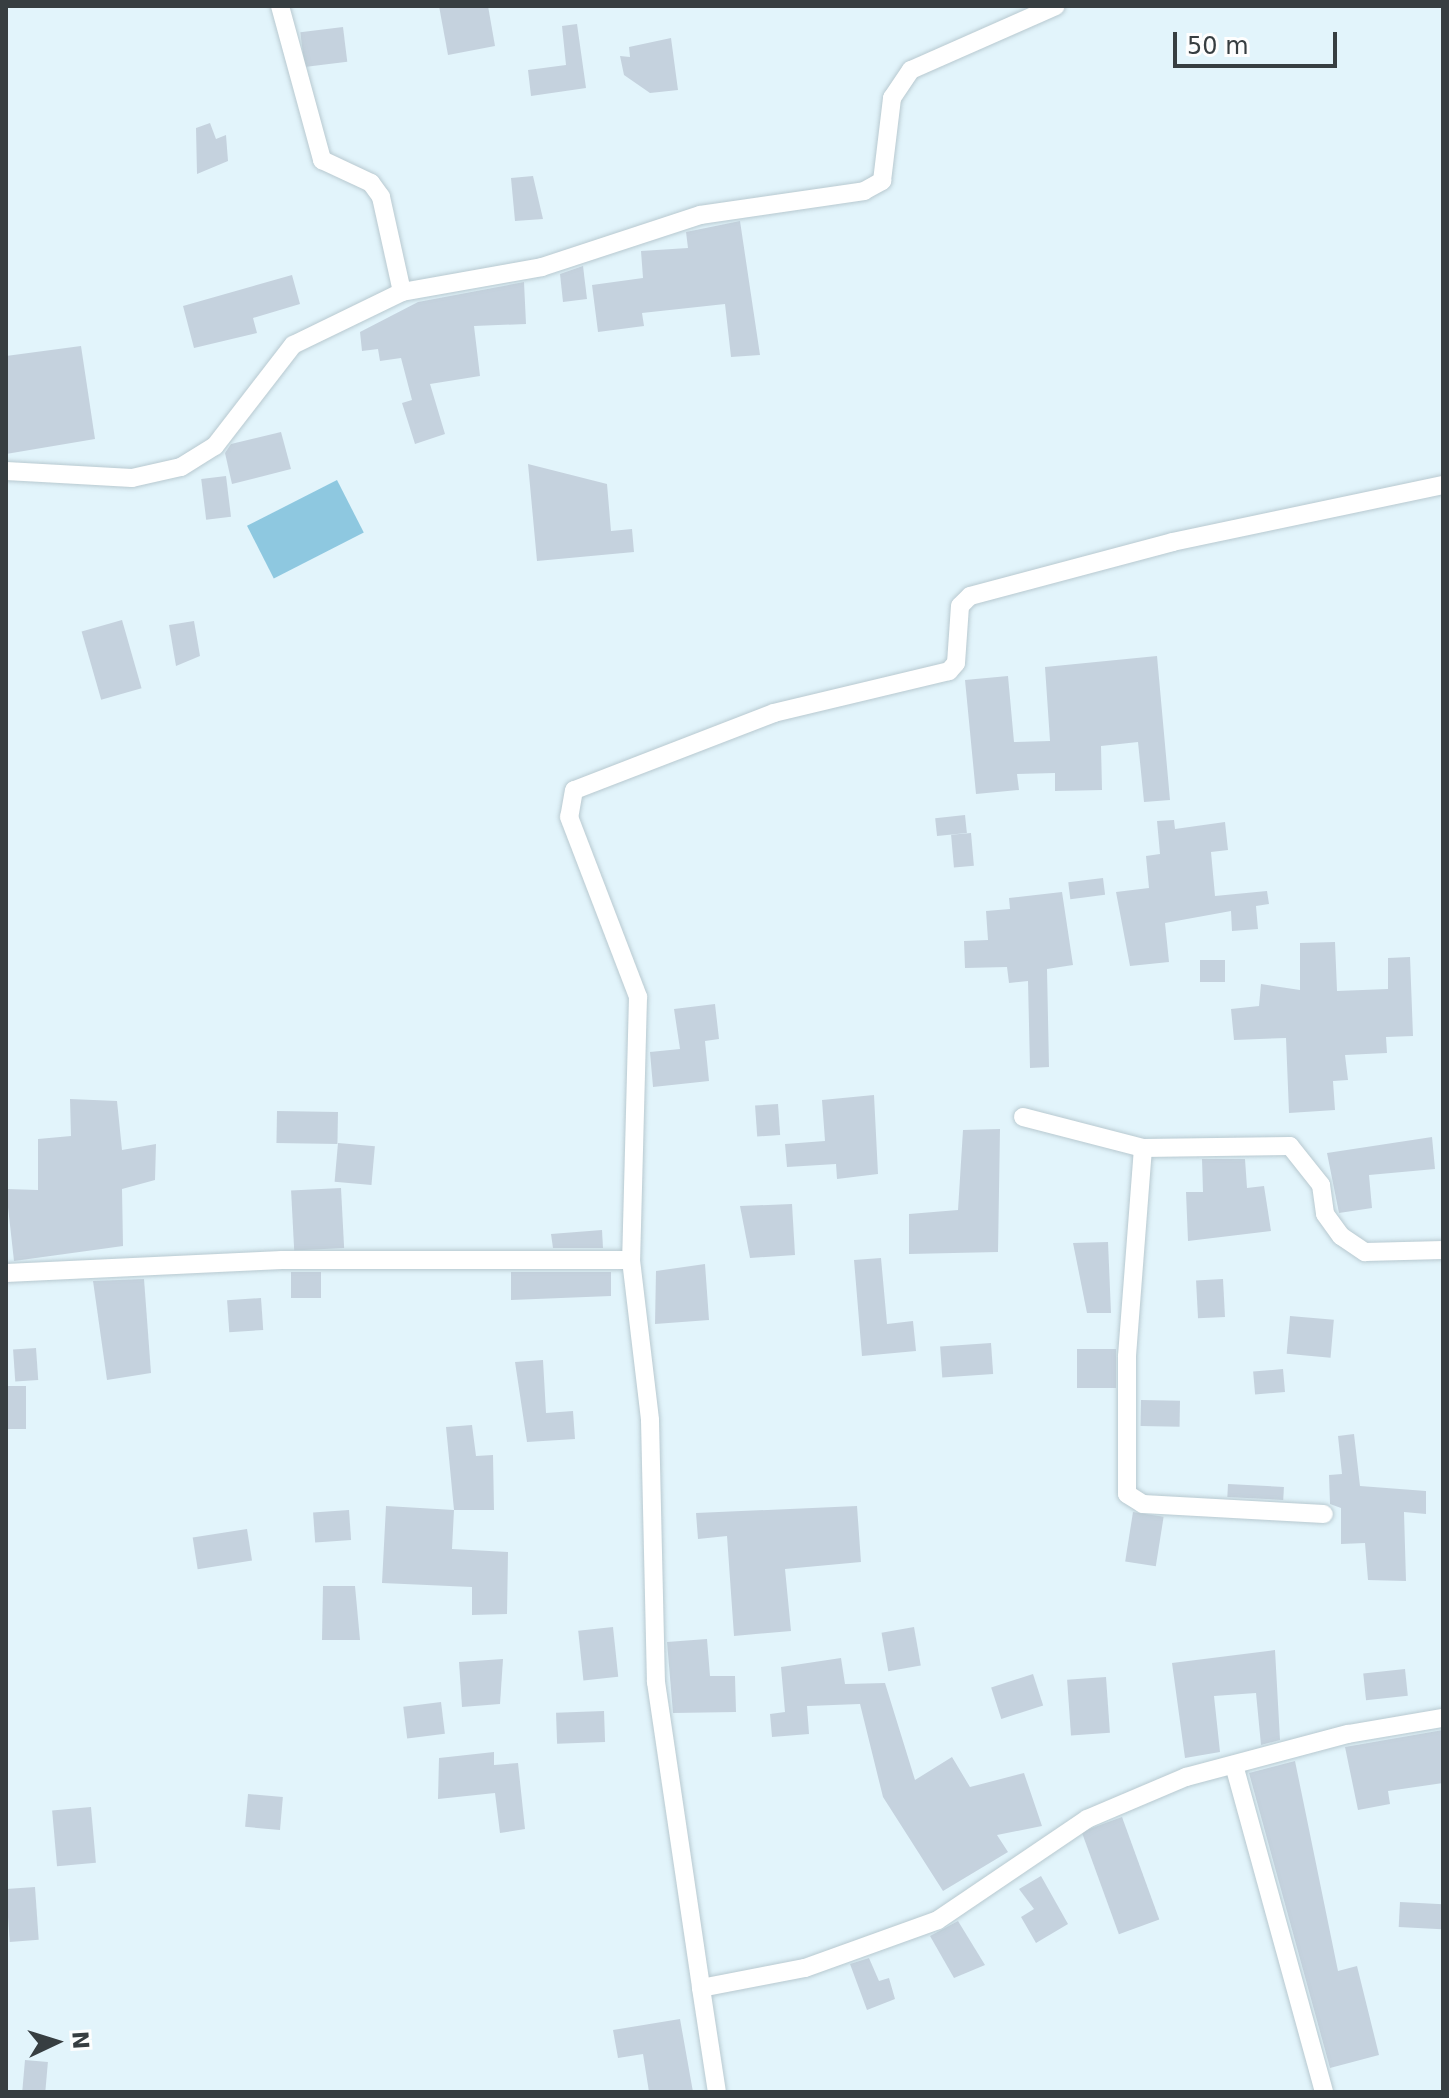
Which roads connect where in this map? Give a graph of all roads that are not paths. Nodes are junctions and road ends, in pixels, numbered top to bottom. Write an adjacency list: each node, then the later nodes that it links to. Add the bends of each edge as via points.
1 (280, 6): 3 (street, via 322,160 371,183 381,197)
2 (1056, 6): 3 (street, via 911,70 892,98 882,181 864,191 700,215 542,267)
3 (402, 292): 4 (street, via 293,345 215,446 181,467 132,478)
4 (6, 471)
5 (1443, 485): 9 (street, via 1173,542 970,596 960,606 956,663 938,677 774,713 574,790 569,817 638,997)
6 (1023, 1117): 7 (street)
7 (1143, 1148): 8 (street, via 1290,1146 1321,1185 1325,1214 1341,1236 1365,1252); 11 (street, via 1127,1357 1127,1494 1143,1504)
8 (1443, 1250)
9 (631, 1260): 10 (street, via 282,1260); 14 (street, via 650,1420 656,1682)
10 (6, 1273)
11 (1324, 1514)
12 (1443, 1718): 13 (street)
13 (1234, 1765): 14 (street, via 1087,1819 938,1920 805,1968); 16 (street)
14 (701, 1988): 15 (street)
15 (717, 2092)
16 (1324, 2092)

